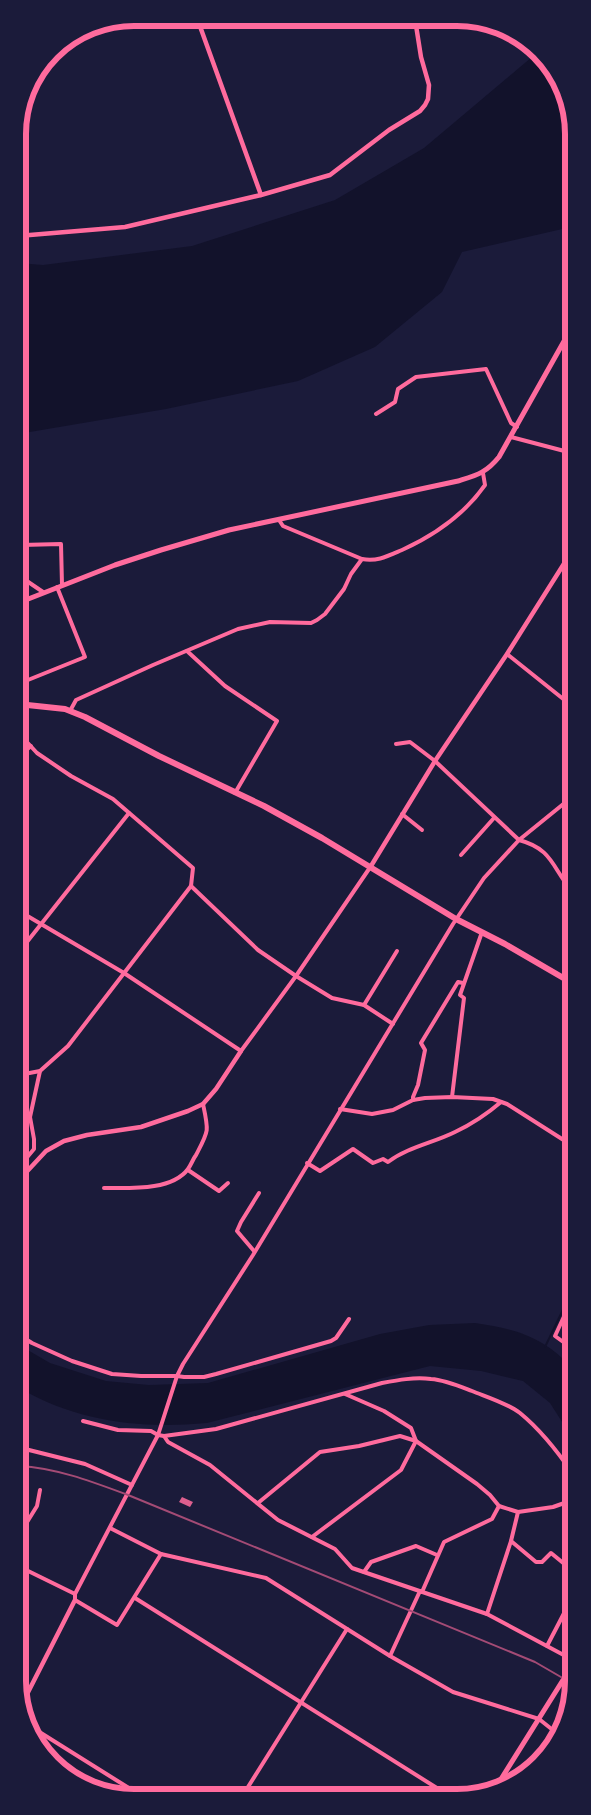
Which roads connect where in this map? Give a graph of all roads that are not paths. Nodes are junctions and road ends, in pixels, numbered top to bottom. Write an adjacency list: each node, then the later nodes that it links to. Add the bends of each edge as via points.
1 (199, 26): 3 (street)
2 (416, 26): 3 (street, via 429,85 425,105 330,175)
3 (261, 195): 4 (street, via 125,227)
4 (26, 235)
5 (565, 340): 7 (main road)
6 (376, 414): 7 (street, via 395,402 398,389 416,377 486,368 511,422)
7 (517, 427): 8 (main road)
8 (511, 436): 9 (street); 10 (main road, via 499,457)
9 (565, 451)
10 (483, 473): 11 (main road); 13 (street, via 485,484 478,495 442,528 388,556)
11 (279, 520): 13 (street, via 283,526); 16 (main road, via 229,530 161,550)
12 (26, 545): 16 (street, via 61,544)
13 (362, 559): 19 (street, via 344,589 317,620 253,626)
14 (565, 562): 20 (street)
15 (26, 580): 17 (street)
16 (60, 586): 17 (main road); 21 (street, via 85,657)
17 (43, 592): 18 (main road)
18 (26, 599)
19 (187, 651): 24 (street, via 76,700); 30 (street, via 225,686 277,721)
20 (506, 654): 22 (street); 29 (street)
21 (26, 681)
22 (565, 700)
23 (26, 705): 24 (highway)
24 (70, 711): 30 (highway)
25 (26, 740): 27 (street)
26 (396, 744): 29 (street, via 410,742)
27 (31, 746): 28 (street); 32 (street, via 71,776 113,799)
28 (26, 750)
29 (435, 761): 33 (street); 34 (street)
30 (235, 793): 38 (highway)
31 (565, 803): 36 (street)
32 (129, 813): 40 (street, via 193,868); 43 (street)
33 (402, 814): 35 (street); 38 (street)
34 (494, 818): 36 (street); 37 (street)
35 (422, 830)
36 (520, 840): 39 (street, via 543,850); 42 (street, via 484,878)
37 (461, 856)
38 (371, 866): 42 (highway); 48 (street)
39 (565, 883)
40 (191, 886): 47 (street); 48 (street, via 258,950)
41 (26, 915): 43 (street)
42 (456, 920): 44 (highway); 52 (street)
43 (42, 924): 45 (street); 47 (street)
44 (482, 932): 49 (highway); 50 (street)
45 (26, 943)
46 (397, 951): 51 (street)
47 (124, 973): 53 (street); 54 (street, via 68,1046)
48 (296, 976): 51 (street, via 332,998); 53 (street)
49 (565, 979)
50 (463, 983): 56 (street); 57 (street, via 458,982 421,1043 425,1050)
51 (364, 1005): 52 (street)
52 (393, 1024): 60 (street)
53 (241, 1051): 59 (street)
54 (40, 1071): 55 (street); 62 (street, via 30,1117 34,1149)
55 (26, 1074)
56 (452, 1097): 57 (street); 58 (street)
57 (413, 1100): 60 (street, via 378,1113)
58 (501, 1102): 61 (street); 63 (street, via 485,1116 398,1154 388,1162 383,1159 373,1163 353,1149 320,1171)
59 (203, 1104): 64 (street, via 207,1133); 65 (street, via 141,1127 64,1141 46,1151)
60 (340, 1109): 63 (street)
61 (565, 1141)
62 (26, 1159)
63 (307, 1163): 69 (street)
64 (188, 1170): 66 (street, via 219,1190); 67 (street, via 165,1184)
65 (26, 1172)
66 (228, 1183)
67 (104, 1188)
68 (259, 1193): 69 (street, via 238,1231)
69 (254, 1251): 74 (street)
70 (565, 1314): 73 (street, via 555,1336)
71 (349, 1319): 74 (street, via 331,1341 204,1377)
72 (26, 1338): 74 (street, via 72,1361 112,1374)
73 (565, 1343)
74 (177, 1376): 77 (street)
75 (345, 1394): 78 (street, via 216,1429); 79 (street, via 384,1411 411,1428); 81 (street, via 405,1379 449,1382 520,1413)
76 (83, 1422): 77 (street, via 118,1430 151,1432)
77 (158, 1436): 78 (street); 82 (street)
78 (164, 1436): 84 (street, via 168,1442 210,1465)
79 (416, 1441): 84 (street, via 400,1436 320,1452); 86 (street, via 477,1484); 90 (street, via 401,1470)
80 (26, 1449): 82 (street, via 86,1464)
81 (565, 1462)
82 (132, 1485): 89 (street)
83 (40, 1490): 88 (street, via 37,1506)
84 (258, 1502): 90 (street, via 278,1520)
85 (565, 1503): 87 (street)
86 (499, 1506): 87 (street); 93 (street, via 492,1519 444,1542)
87 (518, 1512): 91 (street)
88 (26, 1524)
89 (110, 1528): 92 (street); 98 (street)
90 (312, 1537): 96 (street, via 339,1552 352,1568)
91 (511, 1542): 94 (street, via 536,1562 542,1562 552,1552); 102 (street)
92 (161, 1554): 99 (street); 103 (street, via 266,1578)
93 (437, 1555): 96 (street, via 416,1546 371,1562); 97 (street)
94 (565, 1564)
95 (26, 1570): 98 (street)
96 (364, 1572): 97 (street)
97 (421, 1591): 102 (street); 106 (street)
98 (75, 1594): 100 (street)
99 (135, 1598): 100 (street, via 117,1625); 109 (street)
100 (75, 1600): 108 (street)
101 (565, 1611): 104 (street)
102 (486, 1614): 104 (street)
103 (347, 1629): 106 (street); 109 (street)
104 (547, 1646): 105 (street)
105 (565, 1655)
106 (390, 1656): 110 (street, via 453,1692)
107 (565, 1677): 110 (main road)
108 (27, 1694)
109 (301, 1703): 115 (street); 116 (street)
110 (539, 1719): 111 (street); 113 (main road)
111 (553, 1730)
112 (38, 1731): 114 (street)
113 (501, 1780)
114 (130, 1789)
115 (247, 1789)
116 (438, 1789)

